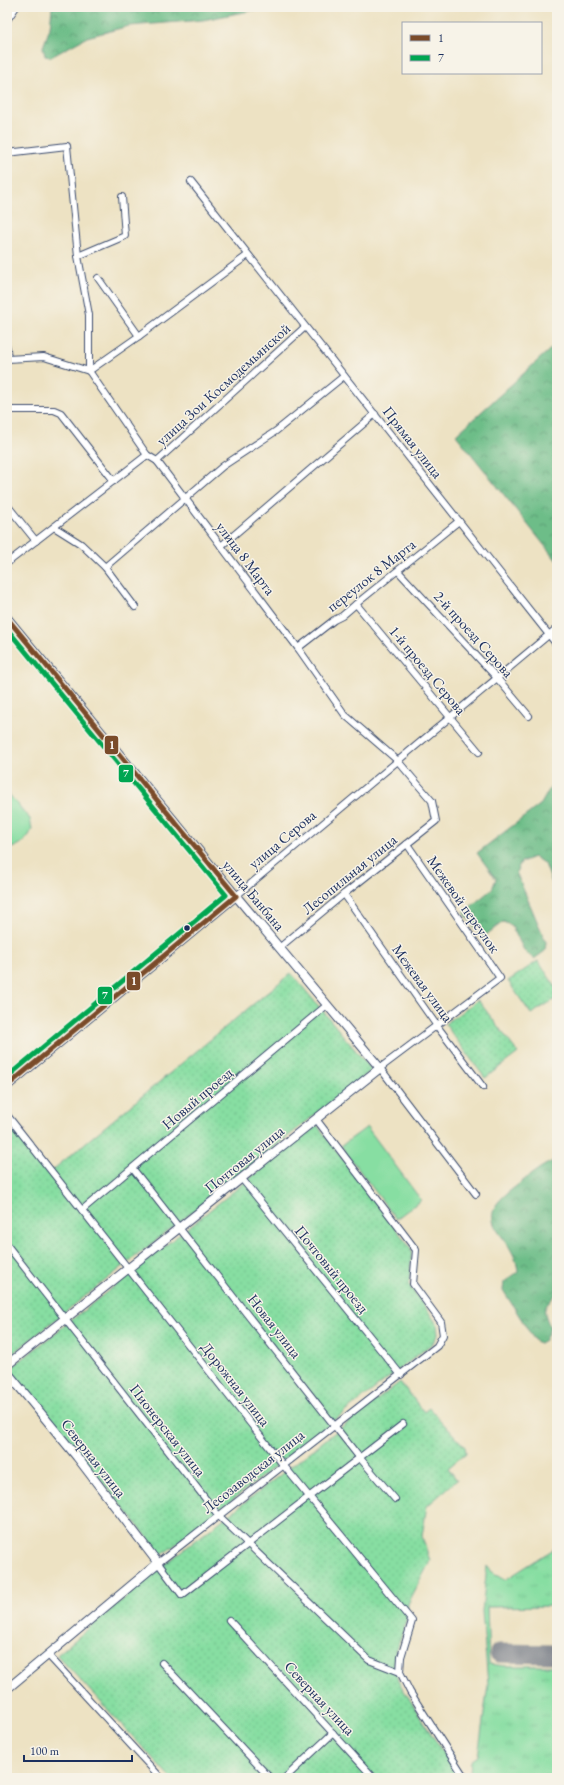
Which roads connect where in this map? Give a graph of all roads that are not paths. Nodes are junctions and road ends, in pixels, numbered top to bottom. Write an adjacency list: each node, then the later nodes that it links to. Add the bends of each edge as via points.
1 (16, 7): 2 (street)
2 (7, 20)
3 (7, 153): 7 (street, via 67,146)
4 (191, 182): 6 (street, Прямая улица)
5 (122, 197): 7 (street, via 125,236)
6 (248, 255): 9 (street, Прямая улица); 10 (street)
7 (78, 256): 13 (street, via 90,315)
8 (98, 278): 10 (street)
9 (306, 327): 14 (street, Прямая улица); 18 (street, улица Зои Космодемьянской)
10 (139, 336): 13 (street)
11 (7, 348): 12 (street)
12 (8, 359): 13 (street, via 44,357)
13 (89, 371): 17 (street, улица 8 Марта)
14 (344, 376): 16 (street, Прямая улица); 20 (street, via 276,430 223,466)
15 (7, 410): 19 (street, via 54,410 61,413)
16 (375, 414): 22 (street, Прямая улица); 25 (street)
17 (147, 454): 18 (street, улица 8 Марта); 19 (street, улица Зои Космодемьянской)
18 (157, 461): 20 (street, улица 8 Марта)
19 (114, 481): 23 (street, улица Зои Космодемьянской)
20 (185, 498): 25 (street, улица 8 Марта); 27 (street)
21 (7, 505): 24 (street)
22 (459, 521): 28 (street, переулок 8 Марта); 33 (street, Прямая улица)
23 (54, 527): 24 (street, улица Зои Космодемьянской); 27 (street, via 81,544)
24 (36, 541): 26 (street, улица Зои Космодемьянской)
25 (221, 546): 35 (street, улица 8 Марта)
26 (7, 563)
27 (105, 567): 30 (street)
28 (398, 571): 29 (street, переулок 8 Марта); 36 (street, 2-й проезд Серова)
29 (356, 604): 35 (street, переулок 8 Марта); 38 (street, 1-й проезд Серова)
30 (135, 606)
31 (7, 618): 44 (street, улица Банбана)
32 (557, 628): 33 (street, улица Серова)
33 (549, 635): 34 (street, Прямая улица); 36 (street, улица Серова)
34 (557, 645)
35 (298, 648): 40 (street, улица 8 Марта, via 345,715)
36 (496, 678): 37 (street, 2-й проезд Серова); 38 (street, улица Серова)
37 (529, 716)
38 (450, 717): 39 (street, 1-й проезд Серова); 40 (street, улица Серова)
39 (479, 752)
40 (397, 760): 41 (street, улица 8 Марта, via 432,801); 44 (street, улица Серова)
41 (436, 821): 42 (street, Лесопильная улица)
42 (407, 844): 43 (street, Лесопильная улица); 46 (street, Межевой переулок)
43 (344, 894): 45 (street, Лесопильная улица); 48 (street, Межевая улица)
44 (236, 896): 45 (street, улица Банбана); 50 (street, улица Серова)
45 (279, 948): 47 (street, улица Банбана)
46 (500, 978): 48 (street, Почтовая улица)
47 (328, 1005): 49 (street, улица Банбана); 54 (street, Новый проезд)
48 (436, 1026): 49 (street, Почтовая улица); 51 (street, Межевая улица)
49 (380, 1068): 53 (street, Почтовая улица); 56 (street, улица Банбана)
50 (7, 1086)
51 (483, 1087)
52 (7, 1115): 57 (street, Дорожная улица)
53 (316, 1119): 55 (street, Почтовая улица); 64 (street, Лесозаводская улица, via 416,1250 413,1284 441,1322 443,1334 437,1346)
54 (134, 1169): 57 (street, Новый проезд); 58 (street, Новая улица)
55 (242, 1179): 58 (street, Почтовая улица); 64 (street, Почтовый проезд)
56 (476, 1194)
57 (82, 1210): 60 (street, Дорожная улица)
58 (181, 1228): 60 (street, Почтовая улица); 65 (street, Новая улица)
59 (7, 1246): 61 (street, Пионерская улица)
60 (128, 1268): 61 (street, Почтовая улица); 68 (street, Дорожная улица)
61 (64, 1319): 62 (street, Почтовая улица); 71 (street, Пионерская улица)
62 (7, 1365)
63 (7, 1372): 73 (street, Северная улица, via 77,1457)
64 (401, 1375): 65 (street, Лесозаводская улица)
65 (335, 1424): 67 (street, Новая улица); 68 (street, Лесозаводская улица)
66 (403, 1424): 67 (street)
67 (359, 1457): 69 (street); 70 (street, Новая улица)
68 (284, 1466): 69 (street, Дорожная улица); 71 (street, Лесозаводская улица)
69 (311, 1496): 72 (street); 77 (street, Дорожная улица, via 412,1621 401,1657)
70 (395, 1499)
71 (219, 1516): 72 (street, Пионерская улица); 73 (street, Лесозаводская улица)
72 (249, 1545): 73 (street, via 182,1595); 77 (street, Пионерская улица, via 369,1660)
73 (158, 1563): 75 (street, Лесозаводская улица)
74 (229, 1620): 79 (street, Северная улица)
75 (48, 1655): 78 (street, Лесозаводская улица); 80 (street)
76 (162, 1663): 81 (street)
77 (400, 1672): 84 (street)
78 (7, 1689)
79 (333, 1733): 82 (street); 83 (street, Северная улица)
80 (161, 1778)
81 (270, 1778)
82 (285, 1778)
83 (374, 1778)
84 (465, 1778)

